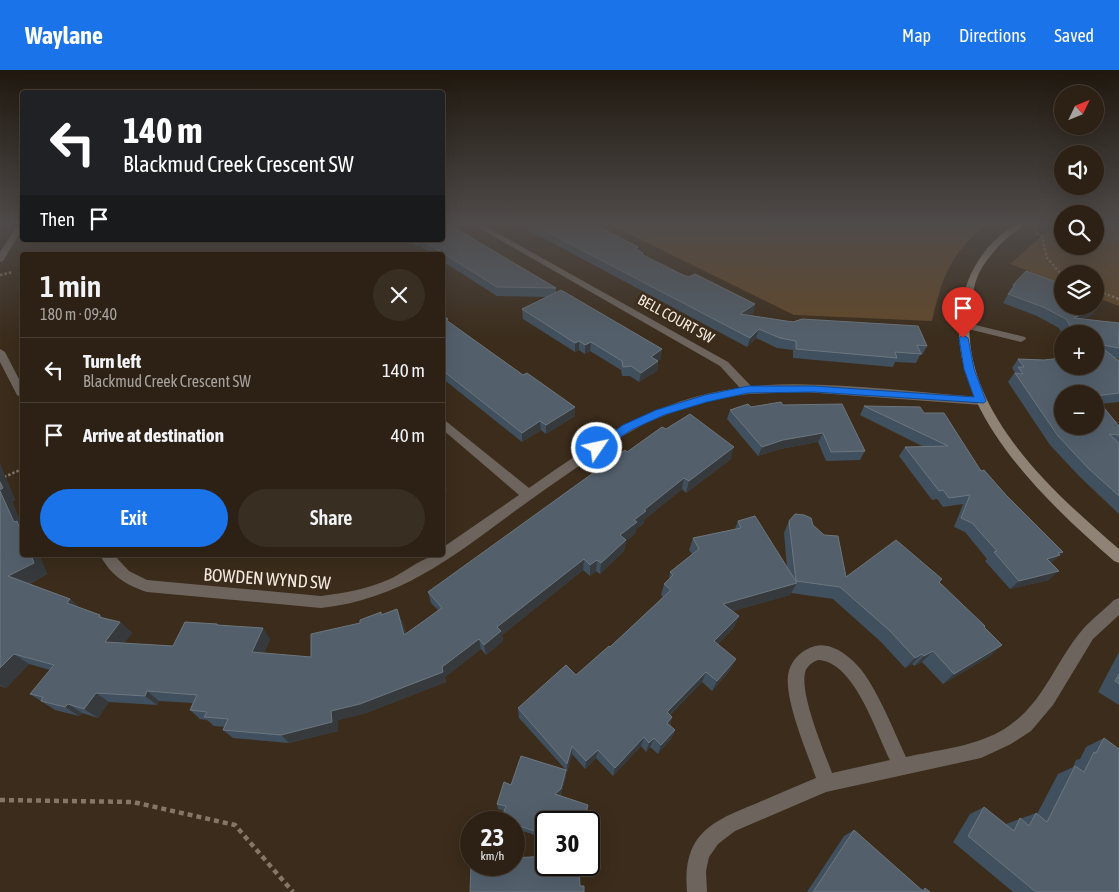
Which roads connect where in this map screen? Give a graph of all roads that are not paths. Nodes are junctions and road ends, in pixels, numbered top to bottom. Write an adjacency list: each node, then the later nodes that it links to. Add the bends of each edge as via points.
1 (547, 263): 8 (street, BELL COURT SW, via 724,364)
2 (981, 263): 3 (street, via 964,305)
3 (963, 325): 4 (street); 10 (street, via 965,352)
4 (1021, 339)
5 (0, 352): 7 (street)
6 (20, 369): 7 (street)
7 (11, 373): 9 (street)
8 (748, 390): 10 (street, BOWDEN WYND SW, via 814,389); 12 (street, BOWDEN WYND SW, via 680,405 641,420)
9 (20, 391)
10 (981, 401): 16 (street, via 1031,472)
11 (445, 425): 12 (street)
12 (528, 495): 13 (street, BOWDEN WYND SW)
13 (445, 552)
14 (108, 557): 15 (street, BOWDEN WYND SW, via 124,576 147,586 321,602 372,593 410,576)
15 (438, 557)
16 (1119, 557)
17 (1119, 605): 18 (street, via 1088,634 1047,699 1025,725 982,749)
18 (902, 767): 19 (street); 19 (street, via 861,682 841,661 818,653 800,664 796,676 798,694)
19 (826, 783): 20 (street, via 713,833 703,846 696,866)
20 (697, 892)

